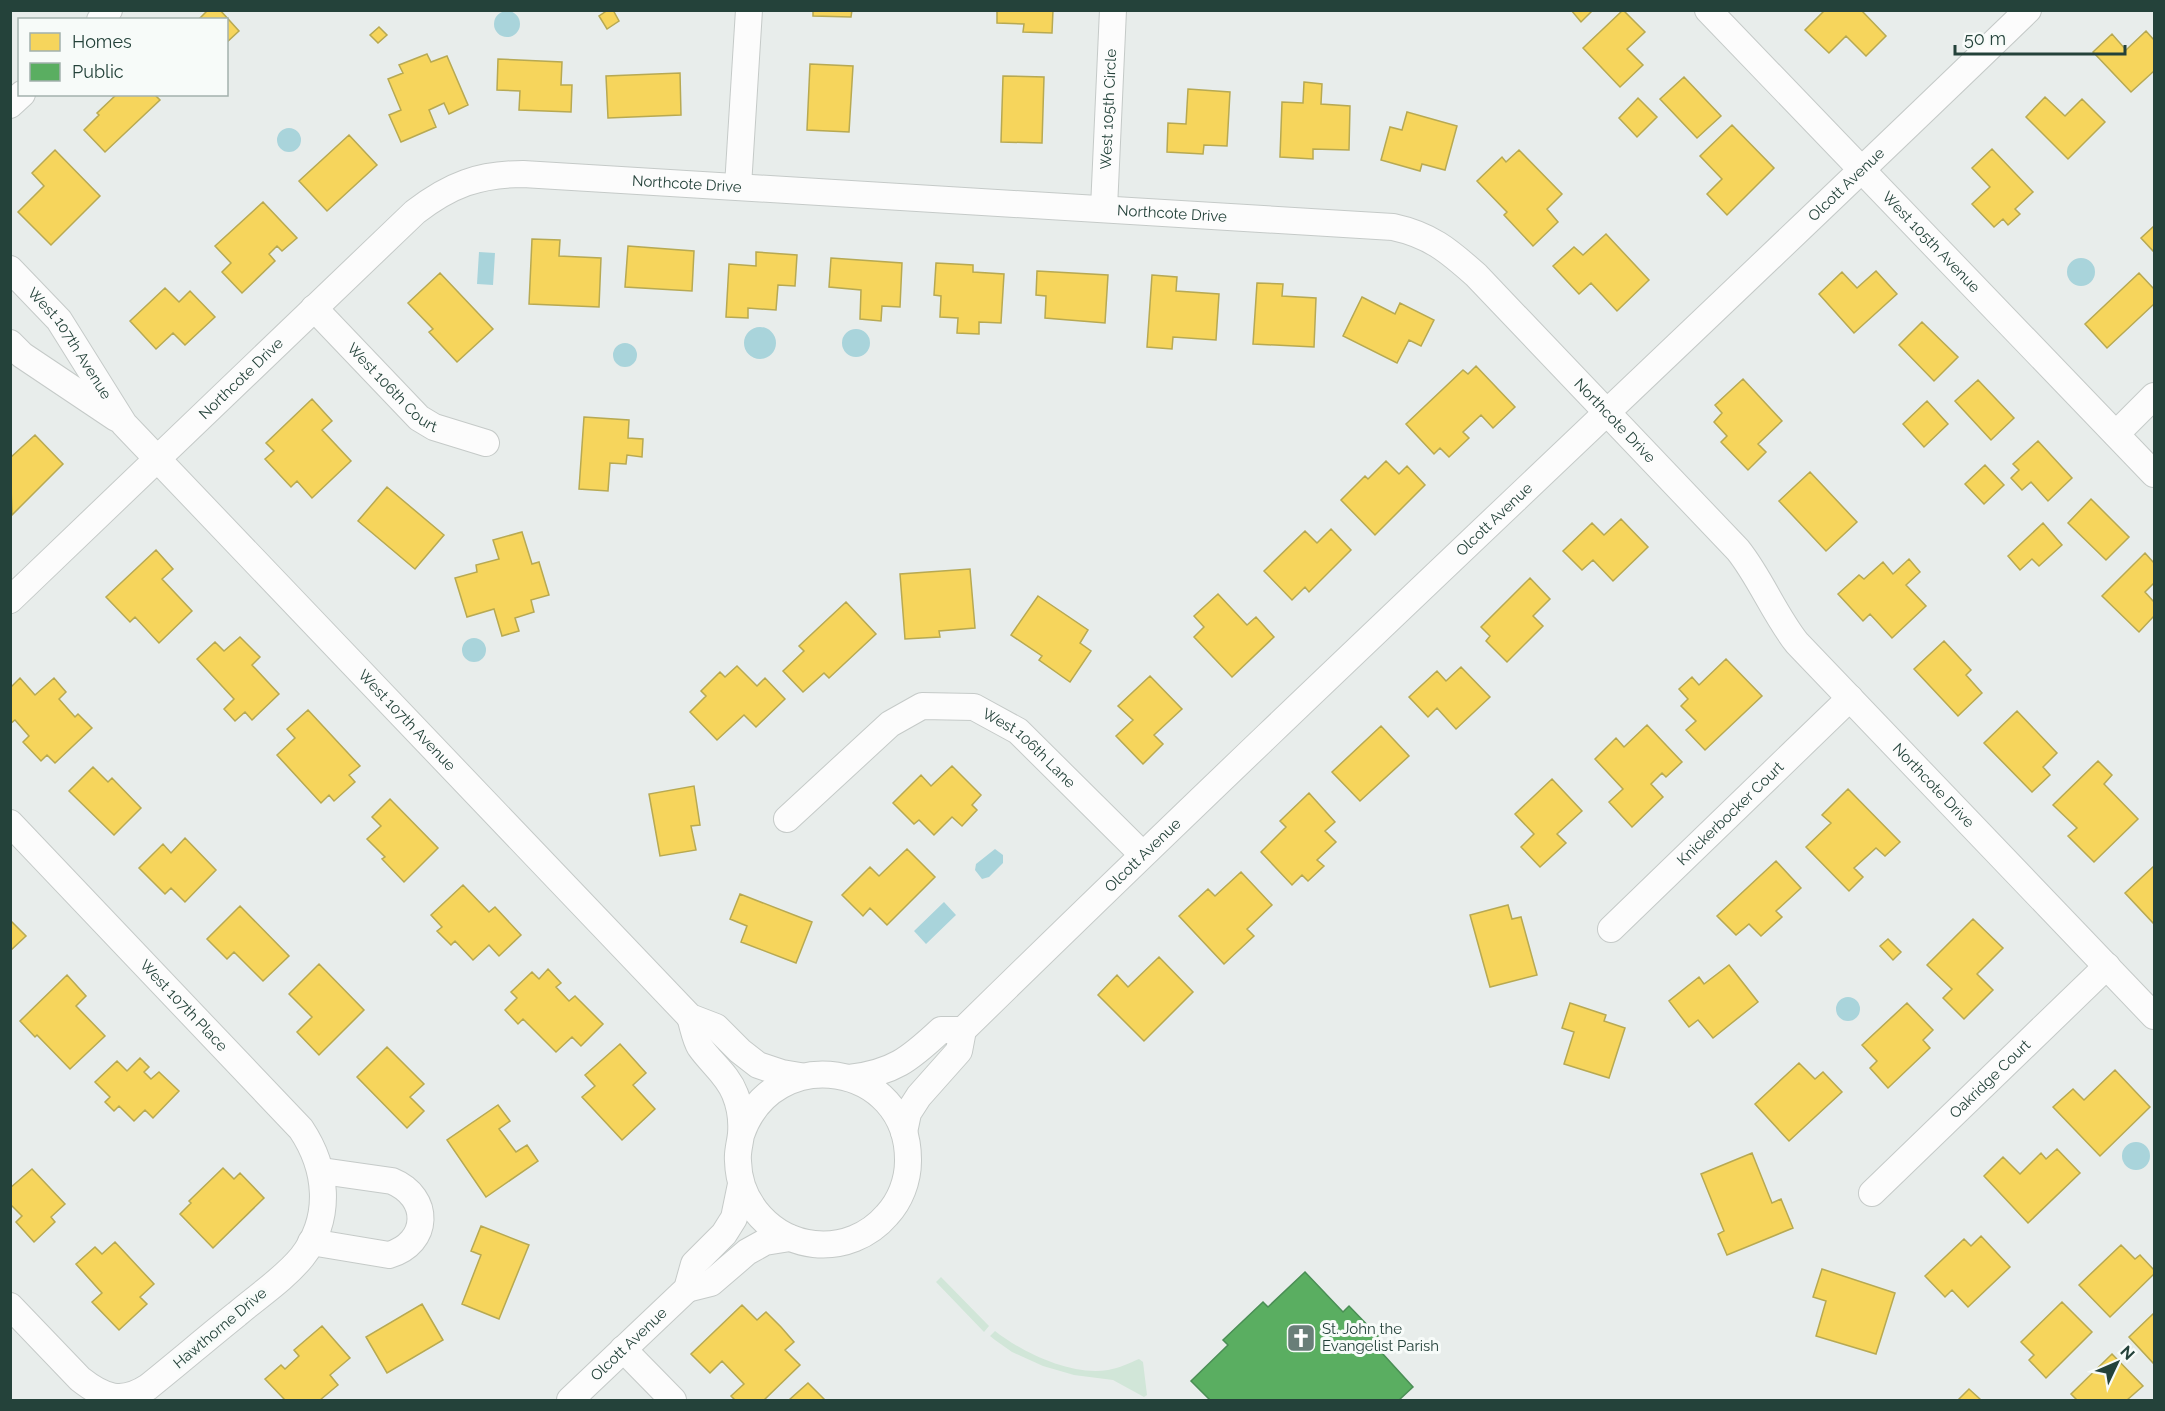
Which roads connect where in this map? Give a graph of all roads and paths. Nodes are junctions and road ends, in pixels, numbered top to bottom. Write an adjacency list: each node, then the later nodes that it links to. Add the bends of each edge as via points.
1 (749, 10): 6 (street)
2 (1113, 10): 7 (street, West 105th Circle)
3 (1708, 10): 5 (street, West 105th Avenue)
4 (2028, 10): 5 (street, Olcott Avenue)
5 (1862, 171): 12 (street, Olcott Avenue); 14 (street, West 105th Avenue)
6 (738, 186): 7 (street, Northcote Drive); 9 (street, Northcote Drive, via 523,174 469,180 431,199 415,212)
7 (1104, 208): 12 (street, Northcote Drive, via 1376,225 1429,238 1476,275)
8 (10, 269): 13 (street, West 107th Avenue, via 60,320)
9 (314, 308): 15 (street, West 106th Court, via 419,418 434,427); 16 (street, Northcote Drive)
10 (10, 343): 13 (street, West 107th Avenue)
11 (2154, 396): 14 (street)
12 (1606, 412): 19 (street, Northcote Drive, via 1738,550 1787,630); 22 (street, Olcott Avenue)
13 (124, 424): 16 (street, West 107th Avenue)
14 (2116, 434): 17 (street, West 105th Avenue)
15 (486, 443)
16 (157, 459): 18 (street, Northcote Drive); 26 (street, West 107th Avenue)
17 (2154, 474)
18 (10, 600)
19 (1850, 698): 23 (street, Knickerbocker Court); 24 (street, Northcote Drive)
20 (788, 819): 22 (street, West 106th Lane, via 890,724 922,706 974,707 1018,731)
21 (10, 823): 32 (street, West 107th Place, via 301,1129)
22 (1142, 854): 27 (street, Olcott Avenue)
23 (1611, 929)
24 (2107, 966): 25 (street, Northcote Drive); 34 (street, Oakridge Court)
25 (2154, 1016)
26 (690, 1017): 28 (street, West 107th Avenue, via 717,1027 758,1065); 31 (street, West 107th Avenue, via 699,1046 723,1072 736,1095)
27 (963, 1030): 29 (street, via 941,1030 893,1068); 30 (street, Olcott Avenue, via 959,1051 919,1096 908,1113)
28 (800, 1076): 29 (street, via 826,1074); 31 (street, via 766,1095 749,1115)
29 (849, 1078): 30 (street, via 887,1103)
30 (904, 1132): 36 (street, via 907,1177 898,1199 881,1222 859,1237 833,1244)
31 (741, 1135): 33 (street)
32 (322, 1171): 35 (street, West 107th Place); 37 (street, via 402,1185 416,1200 421,1217 412,1241 389,1255)
33 (741, 1184): 36 (street, via 758,1214); 38 (street, Olcott Avenue, via 734,1218 720,1239 694,1264)
34 (1872, 1193)
35 (323, 1205): 37 (street, Hawthorne Drive)
36 (790, 1238): 38 (street, Olcott Avenue, via 765,1242 711,1283)
37 (311, 1242): 39 (street, Hawthorne Drive, via 290,1269 134,1396 119,1398 93,1389)
38 (687, 1289): 40 (street, Olcott Avenue)
39 (10, 1306)
40 (623, 1349): 41 (street, Olcott Avenue); 42 (street)
41 (570, 1401)
42 (673, 1401)

